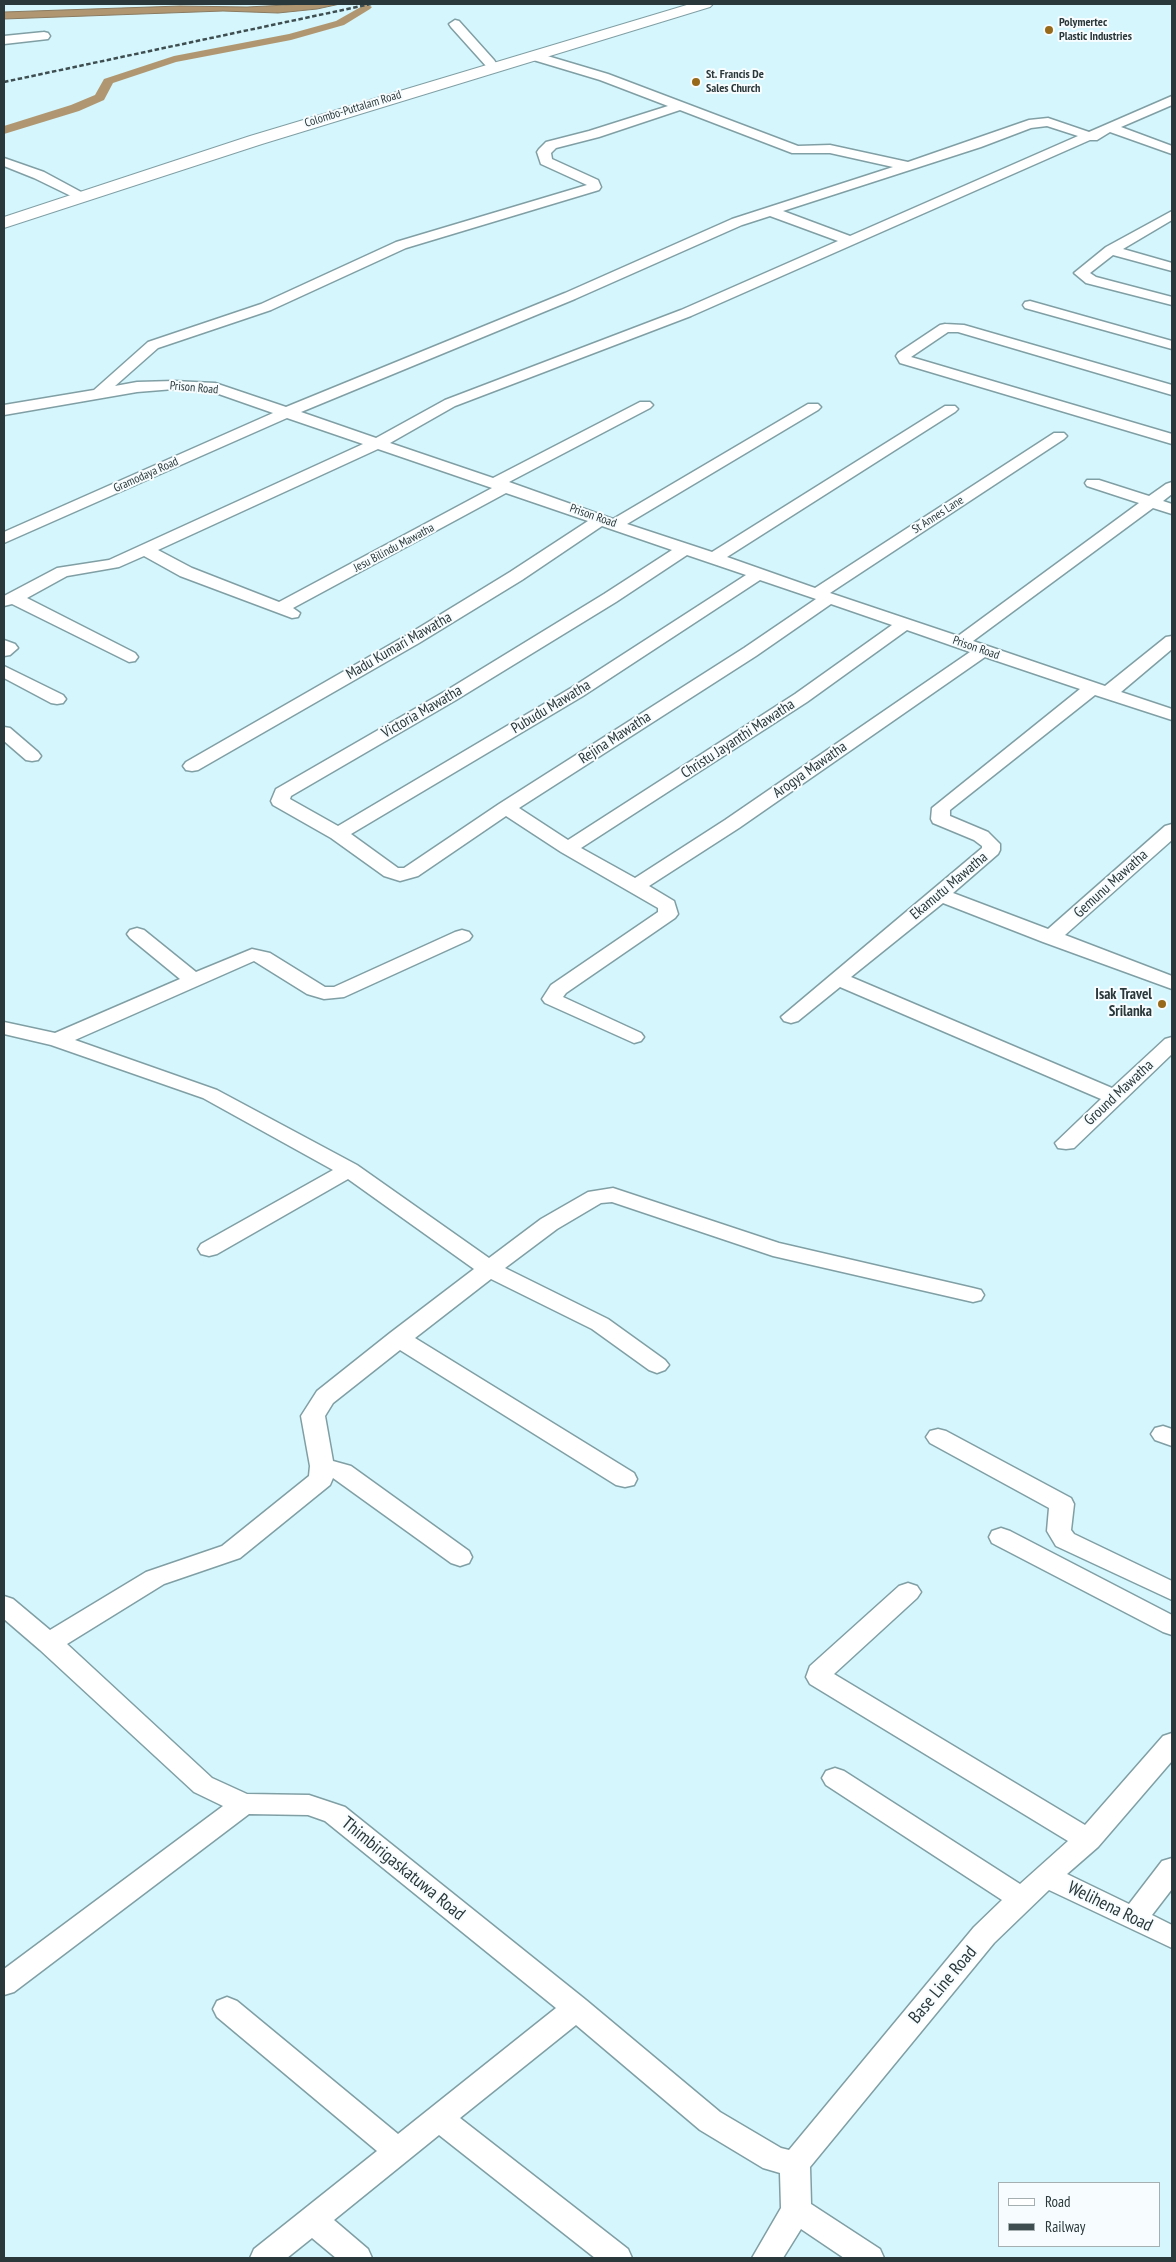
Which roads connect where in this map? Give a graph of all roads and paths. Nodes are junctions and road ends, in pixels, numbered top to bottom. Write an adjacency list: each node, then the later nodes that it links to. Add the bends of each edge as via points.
1 (688, 4): 7 (highway, Colombo-Puttalam Road)
2 (705, 4): 6 (highway, Colombo-Puttalam Road)
3 (455, 24): 7 (street)
4 (44, 36): 5 (street)
5 (4, 40)
6 (534, 56): 9 (street, via 604,77); 19 (highway, Colombo-Puttalam Road, via 247,143)
7 (490, 63): 15 (highway, Colombo-Puttalam Road)
8 (1171, 101): 10 (street)
9 (680, 106): 14 (street, via 797,150 830,149); 27 (street, via 551,145 544,152 546,160 593,183 594,187 401,245 266,307 153,345)
10 (1110, 128): 11 (street); 12 (street)
11 (1092, 137): 14 (street, Gramodaya Road, via 1048,122 1037,122); 20 (street, via 1060,148)
12 (1172, 150)
13 (4, 162): 15 (street)
14 (909, 166): 16 (street, Gramodaya Road)
15 (76, 193): 18 (highway, Colombo-Puttalam Road)
16 (770, 211): 20 (street); 32 (street, Gramodaya Road, via 737,222 570,296)
17 (1172, 215): 21 (street)
18 (4, 218)
19 (4, 223)
20 (851, 241): 35 (street, via 686,313 450,403)
21 (1111, 250): 22 (street); 23 (street, via 1082,276)
22 (1171, 265)
23 (1172, 302)
24 (1030, 305): 25 (street)
25 (1172, 345)
26 (1172, 390): 34 (street, via 959,328 946,328 903,356 905,360)
27 (100, 392): 31 (street, Prison Road); 32 (street, Prison Road, via 137,387 215,388)
28 (645, 405): 37 (street, Jesu Bilindu Mawatha)
29 (813, 407): 41 (street, Madu Kumari Mawatha)
30 (950, 409): 45 (street)
31 (4, 410)
32 (288, 412): 35 (street, Prison Road); 42 (street, Gramodaya Road)
33 (1059, 436): 47 (street, St Annes Lane)
34 (1172, 439)
35 (378, 443): 37 (street, Prison Road); 44 (street)
36 (1093, 483): 39 (street)
37 (501, 485): 41 (street, Prison Road); 49 (street, Jesu Bilindu Mawatha)
38 (1172, 488): 39 (street)
39 (1151, 502): 40 (street); 53 (street)
40 (1172, 509)
41 (608, 521): 43 (street, Prison Road); 64 (street, Madu Kumari Mawatha, via 413,639)
42 (4, 538)
43 (686, 548): 45 (street, Prison Road); 67 (street, Victoria Mawatha, via 450,696 283,793 280,801)
44 (146, 550): 48 (street, via 113,564 62,572); 49 (street, via 186,572)
45 (715, 558): 46 (street, Prison Road)
46 (758, 574): 47 (street, Prison Road); 67 (street, Pubudu Mawatha, via 578,692)
47 (823, 596): 51 (street, Prison Road); 65 (street, Rejina Mawatha, via 750,652)
48 (9, 599): 57 (street)
49 (280, 608): 50 (street)
50 (298, 615)
51 (905, 624): 53 (street, Prison Road); 68 (street, Christu Jayanthi Mawatha, via 800,698)
52 (1172, 641): 59 (street)
53 (959, 643): 56 (street, Prison Road)
54 (4, 645): 55 (street, via 8,648)
55 (4, 651)
56 (982, 651): 59 (street, Prison Road); 70 (street, Arogya Mawatha, via 732,824)
57 (129, 657)
58 (4, 671): 60 (street)
59 (1100, 691): 61 (street, Prison Road); 71 (street, Ekamutu Mawatha, via 940,808 940,819 981,836 991,844 991,850)
60 (57, 698)
61 (1172, 715)
62 (4, 732): 63 (street)
63 (32, 756)
64 (192, 766)
65 (506, 808): 68 (street); 69 (street, Rejina Mawatha, via 412,872)
66 (1172, 830): 74 (street, Gemunu Mawatha)
67 (338, 834): 69 (street, Victoria Mawatha)
68 (568, 848): 70 (street)
69 (400, 875)
70 (636, 886): 80 (street, via 667,905 668,914 558,990 552,999)
71 (940, 895): 74 (street); 75 (street, Ekamutu Mawatha)
72 (137, 934): 76 (street)
73 (462, 936): 76 (street, via 337,993 314,990 263,957 252,955)
74 (1050, 938): 77 (street)
75 (838, 978): 78 (street, Ekamutu Mawatha); 83 (street)
76 (194, 981): 81 (street)
77 (1172, 983)
78 (791, 1017)
79 (4, 1028): 81 (street)
80 (634, 1037)
81 (58, 1040): 85 (street, via 210,1094)
82 (1172, 1043): 83 (street, Ground Mawatha)
83 (1115, 1097): 84 (street, Ground Mawatha)
84 (1066, 1143)
85 (349, 1170): 86 (street); 87 (street)
86 (209, 1249)
87 (489, 1269): 88 (street, via 548,1224 596,1197 614,1196 773,1249); 89 (street); 90 (street, via 600,1324)
88 (973, 1295)
89 (398, 1338): 92 (street, via 326,1397 313,1416); 93 (street)
90 (657, 1365)
91 (938, 1437): 96 (street, via 1062,1504 1058,1530 1065,1540)
92 (322, 1466): 95 (street, via 342,1472); 100 (street, via 321,1479 231,1552 154,1578)
93 (625, 1479)
94 (1001, 1537): 99 (street)
95 (460, 1557)
96 (1172, 1591)
97 (908, 1592): 104 (street, via 819,1677)
98 (4, 1605): 100 (street, Thimbirigaskatuwa Road)
99 (1172, 1626)
100 (49, 1643): 103 (street, Thimbirigaskatuwa Road, via 204,1785)
101 (1172, 1743): 104 (street, Base Line Road)
102 (835, 1778): 107 (street)
103 (244, 1804): 110 (street); 111 (street, Thimbirigaskatuwa Road, via 309,1805 335,1814)
104 (1088, 1840): 106 (street, Base Line Road)
105 (1172, 1869): 108 (street)
106 (1047, 1877): 107 (street, Base Line Road); 108 (street, Welihena Road)
107 (1021, 1899): 115 (street, Base Line Road, via 984,1935)
108 (1134, 1918): 109 (street, Welihena Road)
109 (1172, 1937)
110 (4, 1984)
111 (576, 2008): 113 (street); 115 (street, Thimbirigaskatuwa Road, via 710,2121 774,2159)
112 (227, 2009): 114 (street)
113 (439, 2118): 114 (street); 120 (street)
114 (398, 2152): 117 (street)
115 (795, 2164): 116 (street)
116 (796, 2210): 121 (street); 122 (street)
117 (313, 2220): 118 (street); 119 (street)
118 (265, 2258)
119 (357, 2258)
120 (617, 2258)
121 (767, 2258)
122 (868, 2258)

